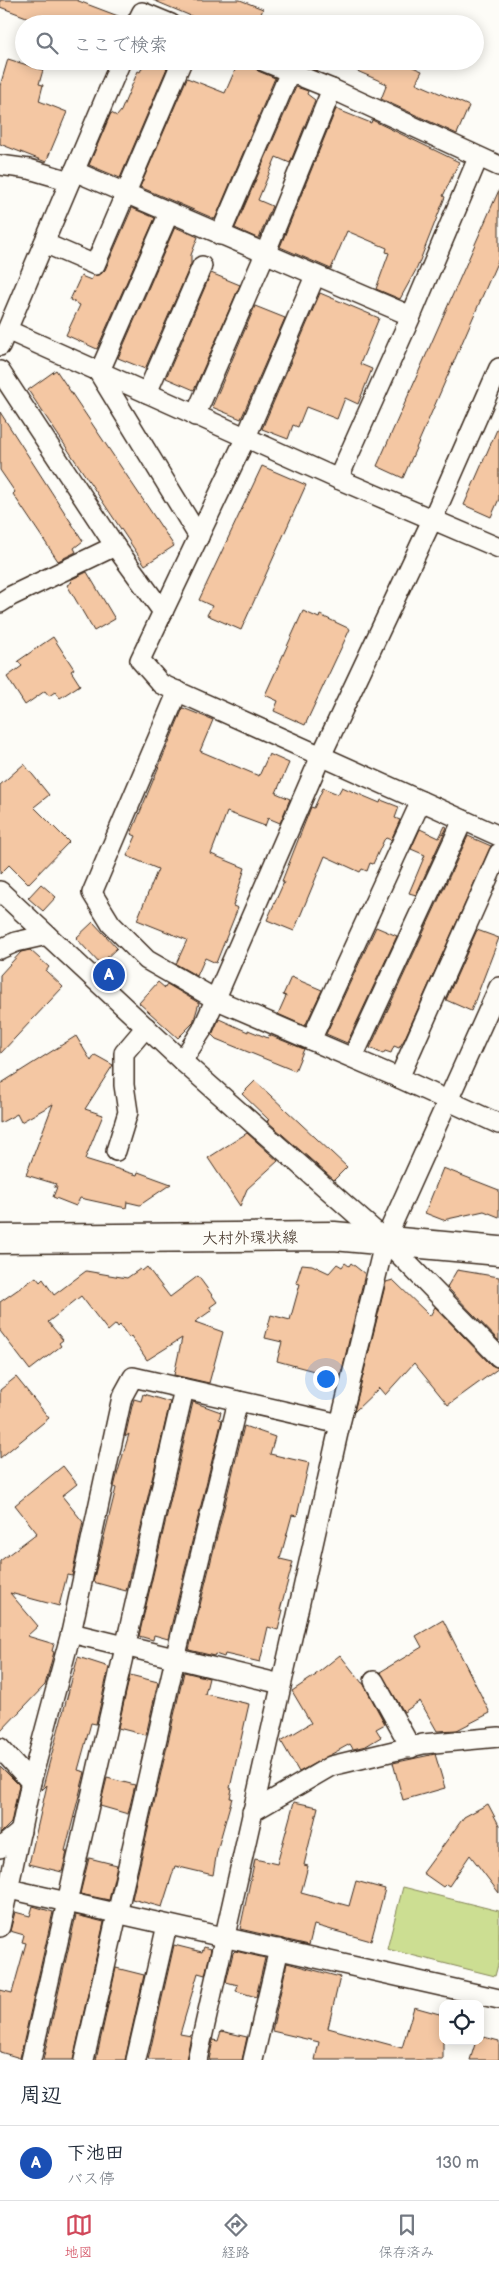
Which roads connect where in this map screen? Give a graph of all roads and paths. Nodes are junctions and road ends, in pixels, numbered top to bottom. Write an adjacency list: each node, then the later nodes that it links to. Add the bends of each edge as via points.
1 (116, 70): 9 (street)
2 (178, 70): 10 (street)
3 (285, 70): 4 (street)
4 (290, 72): 5 (street); 12 (street)
5 (332, 89): 6 (street); 14 (street)
6 (478, 158): 8 (street); 17 (street)
7 (0, 165): 9 (street)
8 (499, 166)
9 (72, 176): 10 (street); 13 (street)
10 (125, 193): 11 (street); 13 (street, via 95,265)
11 (170, 213): 12 (street); 21 (street)
12 (220, 235): 14 (street)
13 (44, 243): 18 (street)
14 (265, 254): 16 (street); 23 (street)
15 (202, 266): 22 (street)
16 (315, 276): 17 (street); 24 (street)
17 (411, 316): 25 (street)
18 (4, 338): 21 (street)
19 (499, 368): 26 (street)
20 (0, 371): 28 (street)
21 (99, 373): 22 (street); 27 (street)
22 (147, 393): 23 (street)
23 (195, 416): 24 (street)
24 (246, 437): 25 (street); 27 (street)
25 (338, 479): 26 (street)
26 (433, 518): 29 (street); 33 (street)
27 (199, 537): 31 (street)
28 (115, 546): 30 (street); 31 (street)
29 (499, 548)
30 (0, 603)
31 (163, 612): 32 (street, via 140,660 161,684)
32 (178, 691): 33 (street); 42 (street, via 92,893 111,924 147,960)
33 (321, 756): 34 (street); 42 (street)
34 (422, 801): 35 (street); 44 (street)
35 (463, 820): 36 (street); 45 (street)
36 (499, 836)
37 (499, 853): 47 (street)
38 (0, 891): 39 (street)
39 (47, 935): 40 (street); 43 (street)
40 (0, 949)
41 (499, 986): 48 (street)
42 (215, 999): 44 (street); 46 (street, via 202,1030)
43 (146, 1027): 46 (street); 50 (street, via 124,1053 128,1112)
44 (311, 1040): 45 (street)
45 (353, 1057): 47 (street)
46 (182, 1061): 52 (street)
47 (400, 1078): 48 (street)
48 (448, 1100): 49 (street); 52 (street)
49 (499, 1123)
50 (116, 1151)
51 (0, 1240): 52 (main road, 大村外環状線, via 334,1236)
52 (385, 1240): 53 (main road, 大村外環状線); 54 (street); 57 (street)
53 (499, 1251)
54 (499, 1357)
55 (184, 1389): 56 (street); 58 (street, via 133,1377 122,1397); 59 (street)
56 (238, 1401): 57 (street); 60 (street)
57 (340, 1424): 62 (street)
58 (71, 1633): 59 (street); 66 (street)
59 (125, 1646): 60 (street); 71 (street)
60 (175, 1658): 62 (street); 72 (street)
61 (374, 1681): 65 (street)
62 (280, 1684): 67 (street)
63 (499, 1737): 65 (street)
64 (0, 1748): 66 (street)
65 (411, 1748): 67 (street, via 331,1766)
66 (31, 1782): 68 (street)
67 (252, 1812): 75 (street)
68 (21, 1830): 69 (street); 70 (street)
69 (0, 1848)
70 (9, 1889): 71 (street); 74 (street)
71 (66, 1902): 72 (street); 78 (street)
72 (118, 1913): 73 (street); 79 (street)
73 (167, 1924): 75 (street); 80 (street)
74 (0, 1927)
75 (225, 1936): 76 (street); 81 (street)
76 (279, 1949): 77 (street); 82 (street)
77 (499, 1998)
78 (31, 2060)
79 (84, 2060)
80 (136, 2060)
81 (197, 2060)
82 (253, 2060)

